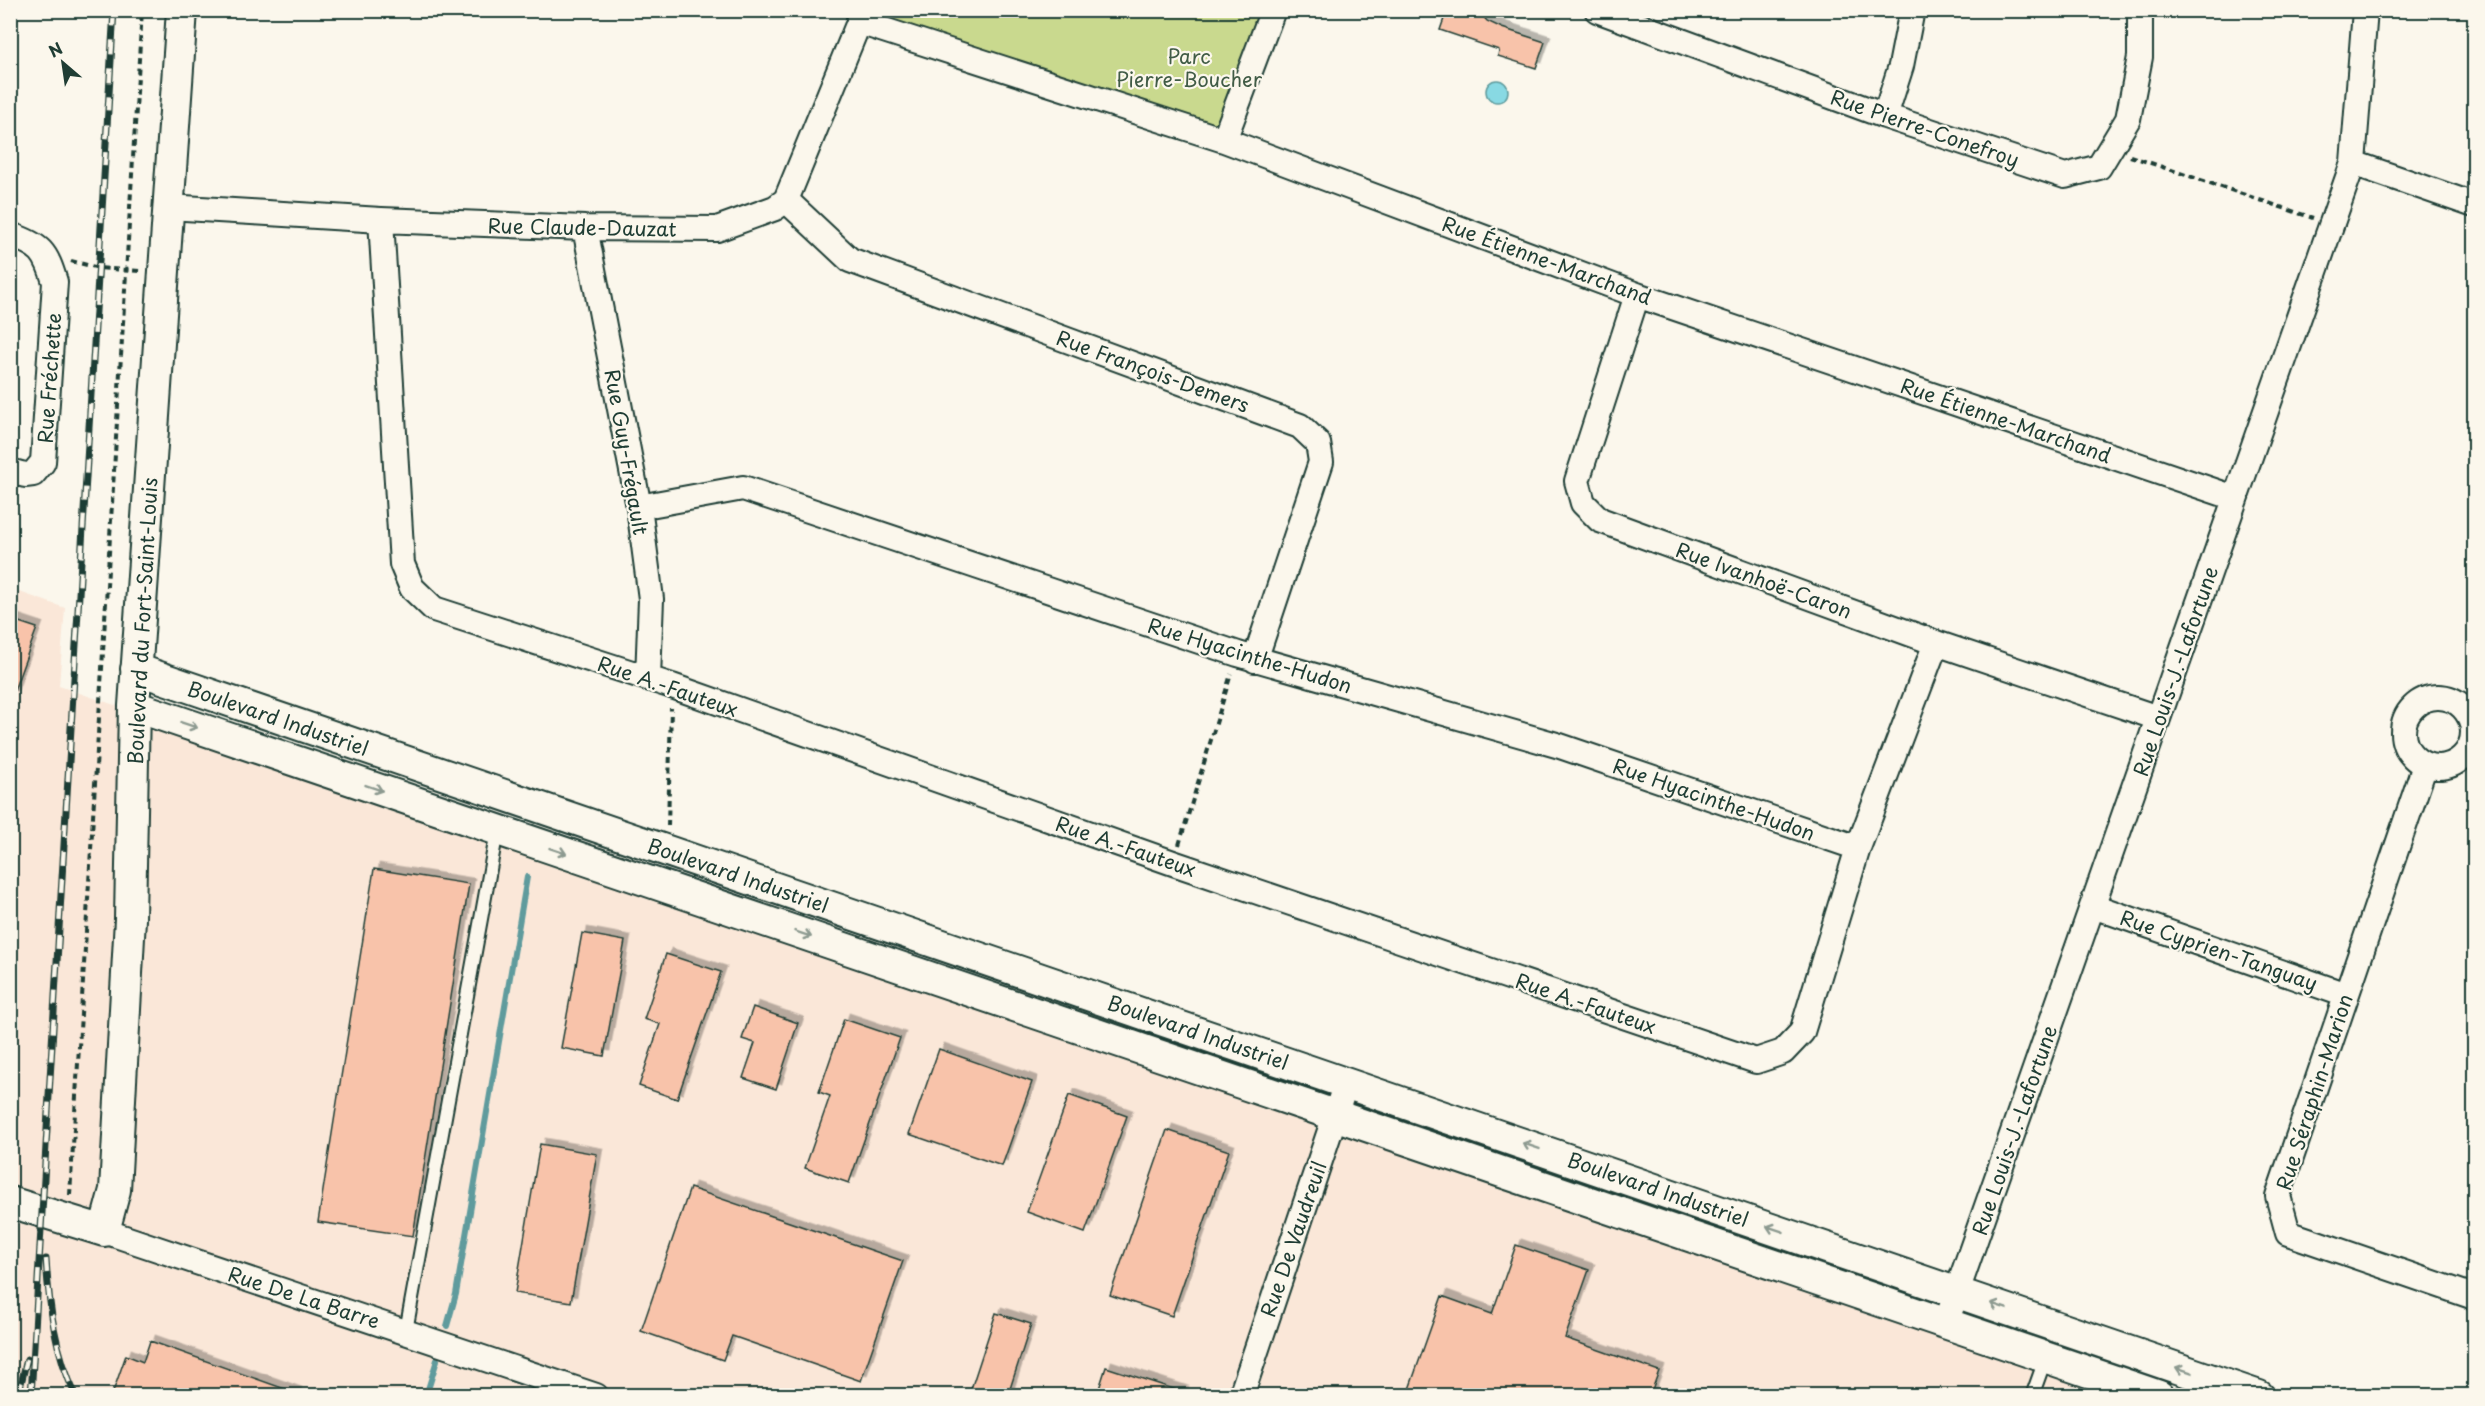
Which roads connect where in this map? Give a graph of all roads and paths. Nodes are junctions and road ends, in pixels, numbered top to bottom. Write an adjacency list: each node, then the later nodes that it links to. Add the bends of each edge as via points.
1 (142, 10): 21 (path, Boulevard du Fort-Saint-Louis)
2 (182, 10): 15 (street, Boulevard du Fort-Saint-Louis)
3 (1273, 10): 10 (street)
4 (1597, 10): 9 (street, Rue Pierre-Conefroy)
5 (1912, 10): 9 (street, via 1901,66)
6 (2140, 10): 11 (street, Rue Pierre-Conefroy, via 2139,57 2128,119)
7 (2365, 10): 12 (street, Rue Louis-J.-Lafortune)
8 (859, 16): 10 (street, Rue Étienne-Marchand); 13 (street)
9 (1885, 116): 11 (street, Rue Pierre-Conefroy, via 2065,176 2099,167)
10 (1224, 140): 23 (street, Rue Étienne-Marchand)
11 (2110, 149): 17 (path)
12 (2353, 163): 14 (street); 17 (street, Rue Louis-J.-Lafortune)
13 (786, 200): 18 (street, Rue Claude-Dauzat, via 775,208 717,229); 28 (street, Rue François-Demers, via 850,260 1300,426 1318,442 1321,462)
14 (2475, 205)
15 (168, 207): 16 (street, Rue Claude-Dauzat); 22 (street, Boulevard du Fort-Saint-Louis)
16 (381, 220): 18 (street, Rue Claude-Dauzat); 30 (street, Rue A.-Fauteux, via 402,564 412,588 434,609)
17 (2331, 224): 25 (street, Rue Louis-J.-Lafortune)
18 (585, 228): 26 (street, Rue Guy-Frégault)
19 (10, 235): 20 (street, via 30,241)
20 (47, 255): 21 (path, via 99,268); 24 (street, Rue Fréchette, via 55,282 43,462 33,474)
21 (127, 270): 22 (path); 55 (path, Boulevard du Fort-Saint-Louis, via 72,1192)
22 (164, 273): 29 (street, Boulevard du Fort-Saint-Louis)
23 (1637, 295): 25 (street, Rue Étienne-Marchand); 27 (street, Rue Ivanhoë-Caron, via 1577,481 1583,503 1600,520)
24 (10, 471)
25 (2235, 498): 33 (street, Rue Louis-J.-Lafortune)
26 (639, 507): 28 (street, Rue Hyacinthe-Hudon, via 743,488); 30 (street, Rue Guy-Frégault, via 651,599)
27 (1936, 643): 33 (street, Rue Ivanhoë-Caron); 38 (street, Rue A.-Fauteux)
28 (1246, 657): 38 (street, Rue Hyacinthe-Hudon, via 1560,746); 41 (path)
29 (136, 669): 32 (street, Boulevard du Fort-Saint-Louis); 35 (street, Boulevard Industriel)
30 (648, 678): 31 (street, Rue A.-Fauteux)
31 (672, 686): 39 (path); 41 (street, Rue A.-Fauteux)
32 (134, 706): 37 (street, Boulevard Industriel, one-way to 37); 56 (street, Boulevard du Fort-Saint-Louis, via 123,1053 115,1190)
33 (2158, 718): 43 (street, Rue Louis-J.-Lafortune)
34 (2426, 765): 48 (street, Rue Séraphin-Marion)
35 (520, 800): 36 (street, Boulevard Industriel); 37 (street)
36 (602, 828): 39 (street, Boulevard Industriel); 40 (street)
37 (504, 832): 40 (street, Boulevard Industriel, one-way to 40); 62 (lane)
38 (1858, 848): 41 (street, Rue A.-Fauteux, via 1802,1032 1783,1052 1755,1061)
39 (667, 851): 42 (street, Boulevard Industriel)
40 (590, 861): 44 (street, Boulevard Industriel)
41 (1173, 863)
42 (778, 888): 44 (street); 45 (street, Boulevard Industriel)
43 (2092, 906): 48 (street, Rue Cyprien-Tanguay); 59 (street, Rue Louis-J.-Lafortune)
44 (766, 921): 46 (street, Boulevard Industriel, one-way to 46)
45 (962, 951): 46 (street); 47 (street, Boulevard Industriel)
46 (948, 983): 50 (street, Boulevard Industriel)
47 (1084, 993): 49 (street, Boulevard Industriel); 50 (street)
48 (2346, 995): 60 (street, Rue Séraphin-Marion, via 2278,1196 2288,1233)
49 (1162, 1020): 51 (street); 52 (street, Boulevard Industriel)
50 (1072, 1026): 51 (street, Boulevard Industriel)
51 (1149, 1052): 53 (street, Boulevard Industriel)
52 (1346, 1083): 53 (street, Rue De Vaudreuil); 57 (street, Boulevard Industriel, one-way to 52)
53 (1335, 1115): 58 (street, Boulevard Industriel); 65 (street, Rue De Vaudreuil)
54 (10, 1202): 55 (street, Rue De La Barre)
55 (61, 1218): 56 (street, Rue De La Barre)
56 (104, 1231): 62 (street, Rue De La Barre)
57 (1812, 1242): 58 (street); 59 (street, Boulevard Industriel)
58 (1802, 1274): 61 (street, Boulevard Industriel)
59 (1957, 1292): 61 (street, Rue Louis-J.-Lafortune); 68 (street, Boulevard Industriel, one-way to 59)
60 (2475, 1297)
61 (1946, 1323): 63 (street, Boulevard Industriel)
62 (406, 1331): 64 (street, Rue De La Barre)
63 (2046, 1357): 66 (lane); 67 (street, Boulevard Industriel)
64 (596, 1395)
65 (1241, 1395)
66 (2032, 1395)
67 (2159, 1395)
68 (2259, 1395)

